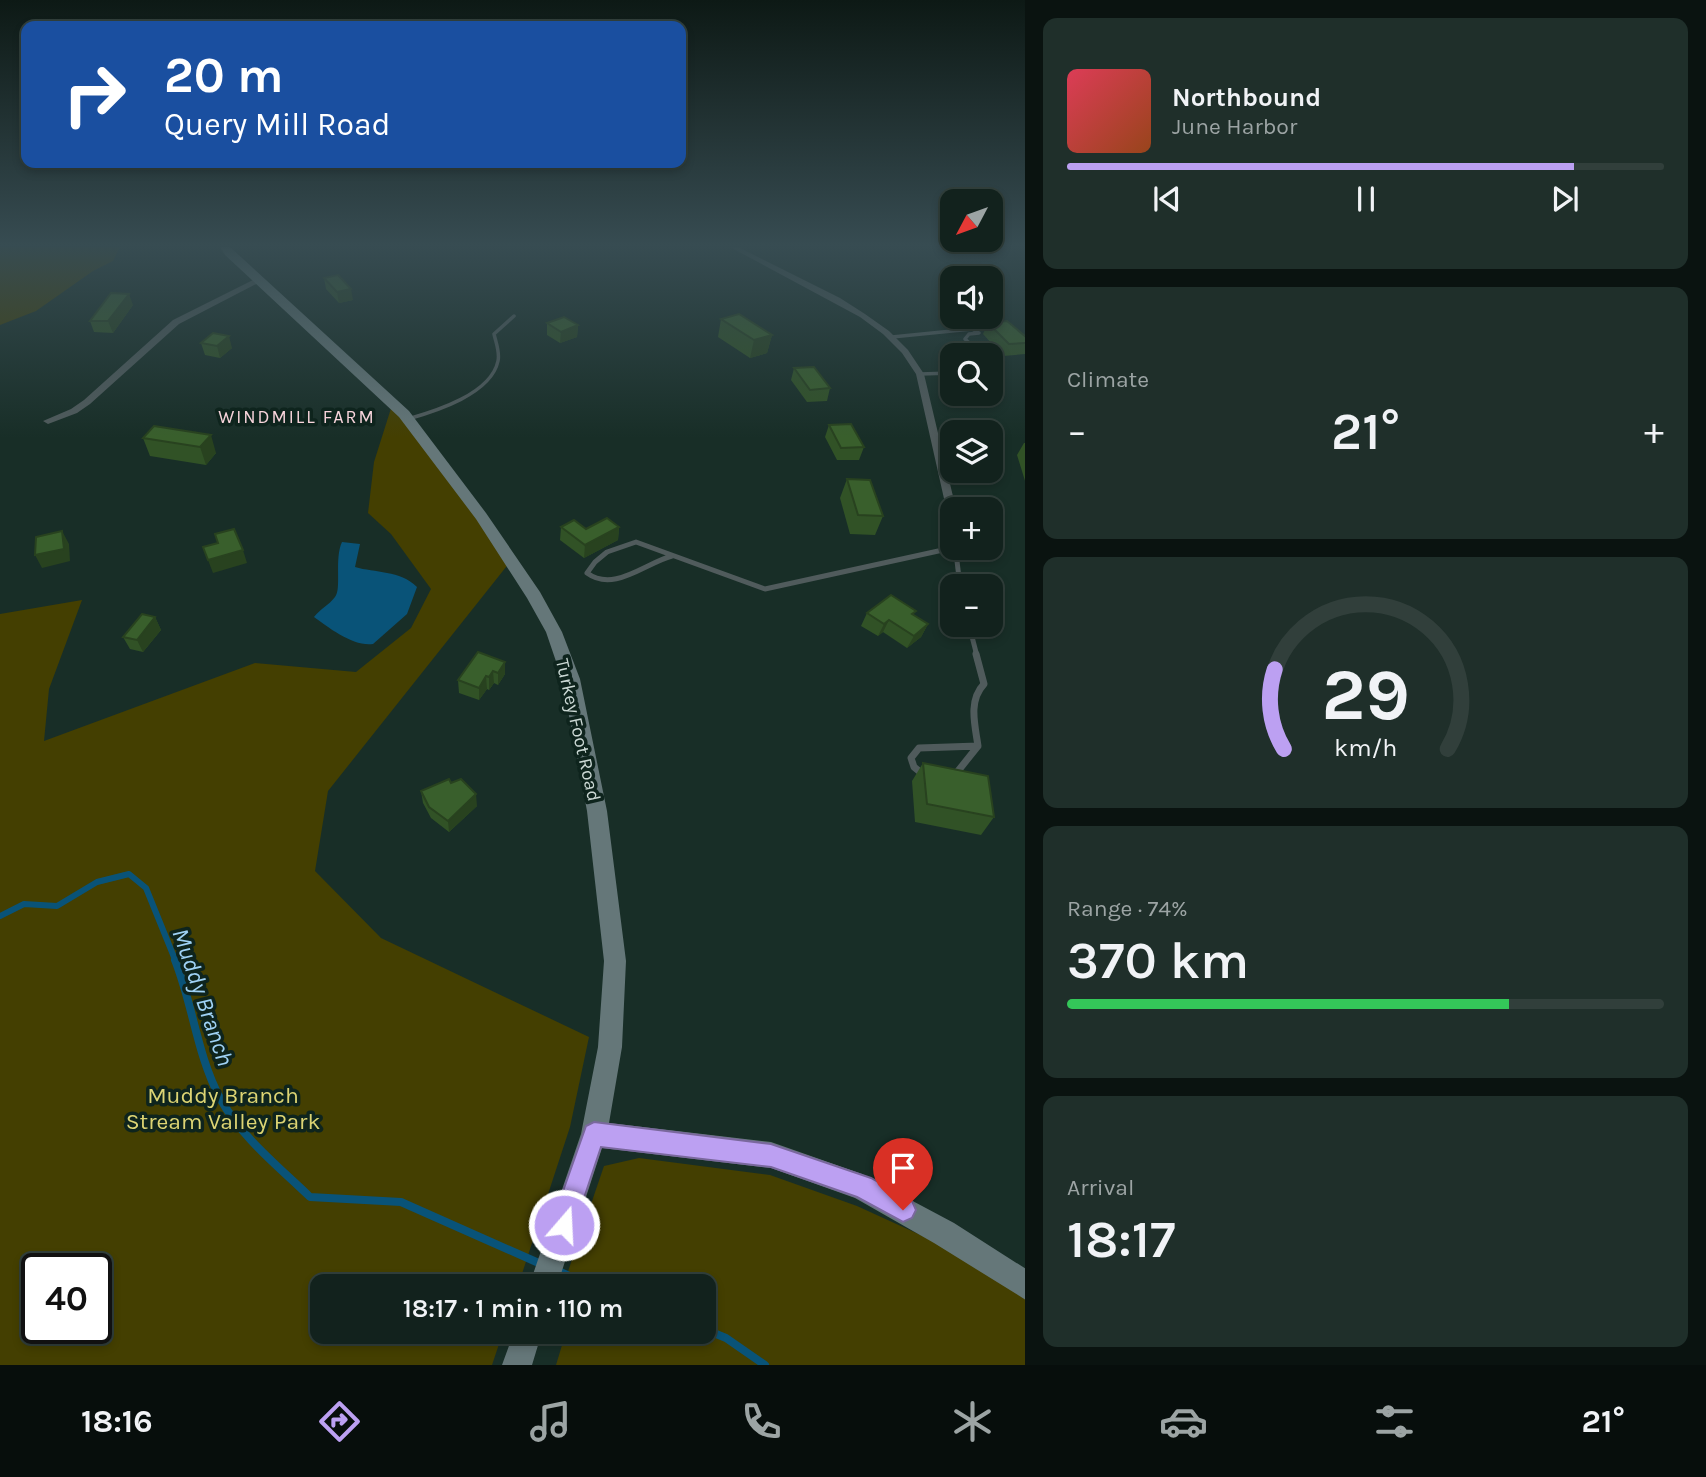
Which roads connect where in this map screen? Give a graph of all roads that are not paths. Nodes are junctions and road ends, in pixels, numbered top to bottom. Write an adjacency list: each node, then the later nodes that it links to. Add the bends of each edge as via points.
1 (199, 311): 10 (street, via 176,322 75,411)
2 (291, 311): 9 (street, Turkey Foot Road)
3 (856, 311): 5 (street)
4 (514, 316): 9 (lane, via 494,334 498,362 490,377 464,397)
5 (892, 337): 6 (lane, via 972,329 979,333 969,334 965,339); 8 (street)
6 (969, 343)
7 (940, 373): 8 (lane)
8 (920, 374): 11 (street)
9 (408, 419): 18 (street, Turkey Foot Road, via 534,596 554,632 570,679 597,811 615,961 610,1047)
10 (48, 421)
11 (949, 497)
12 (940, 551): 13 (lane, via 765,589)
13 (672, 556): 13 (lane, via 659,557 609,582 592,579 587,573 593,561 629,543)
14 (972, 637): 15 (lane, via 984,684 974,699)
15 (978, 746): 16 (lane, via 919,748 911,758 914,767); 17 (lane, via 951,780)
16 (934, 779)
17 (943, 782)
18 (594, 1134): 19 (street, Turkey Foot Road); 20 (street, via 771,1156 862,1187)
19 (547, 1274)
20 (1025, 1286)
21 (524, 1344): 22 (street)
22 (517, 1365)

